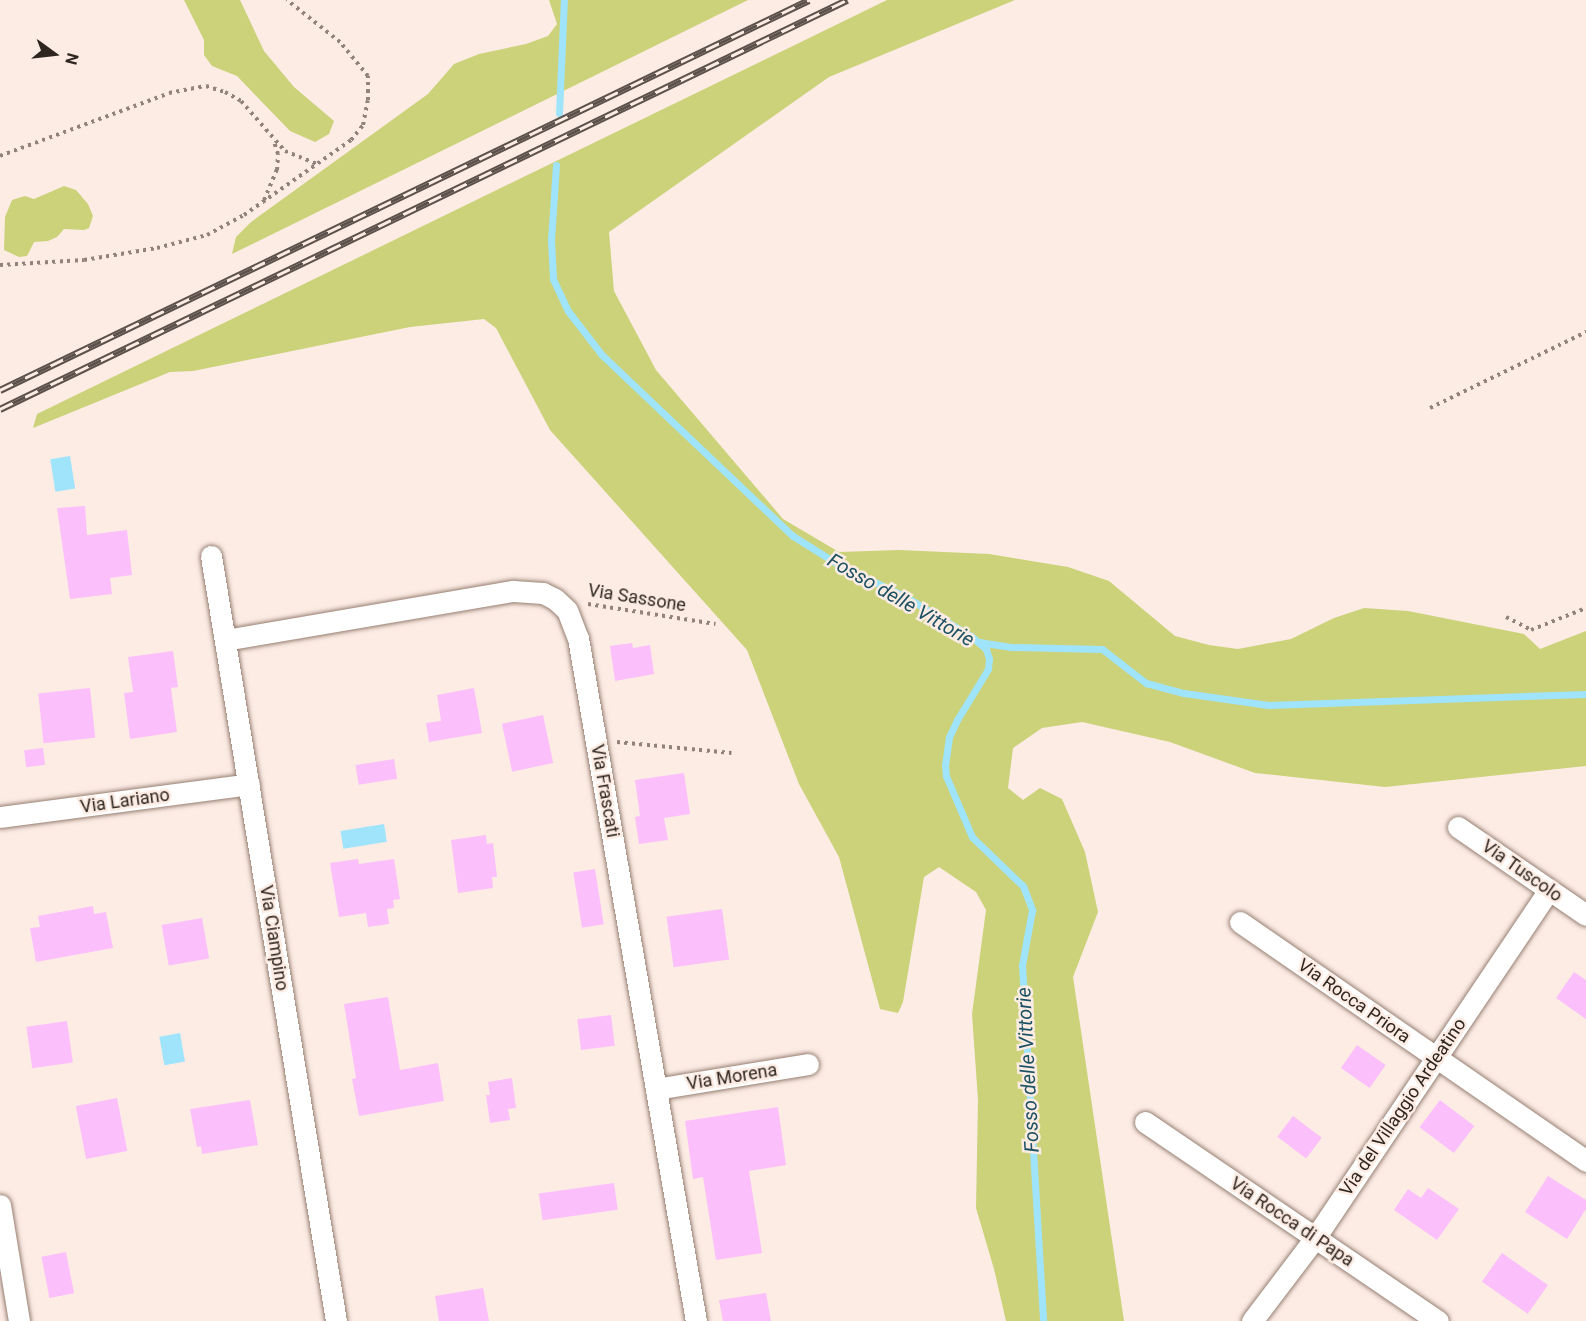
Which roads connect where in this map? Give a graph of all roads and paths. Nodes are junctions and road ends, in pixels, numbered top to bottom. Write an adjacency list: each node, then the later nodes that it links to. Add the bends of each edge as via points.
1 (287, 0): 4 (path, via 340,42 368,76 363,125 351,140)
2 (273, 139): 3 (path, via 241,101 206,86 169,93); 4 (path, via 285,151); 5 (path, via 278,154 277,170)
3 (0, 156)
4 (319, 164): 5 (path)
5 (262, 203): 6 (path, via 207,235 157,248 84,260)
6 (0, 265)
7 (1586, 332): 8 (path)
8 (1430, 408)
9 (211, 556): 14 (street, Via Ciampino)
10 (555, 599): 13 (path, Via Sassone); 14 (street, via 528,590 513,591); 15 (street, Via Frascati, via 567,610 578,638)
11 (1586, 608): 12 (path, via 1531,630)
12 (1506, 616)
13 (715, 624)
14 (225, 640): 17 (street, Via Ciampino)
15 (596, 740): 16 (path); 25 (street, Via Frascati)
16 (731, 753)
17 (249, 784): 18 (street, Via Lariano); 31 (street, Via Ciampino)
18 (0, 817)
19 (1458, 827): 20 (street, Via Tuscolo)
20 (1549, 890): 21 (street, Via Tuscolo); 23 (street, Via del Villaggio Ardeatino)
21 (1586, 915)
22 (1240, 922): 23 (street, Via Rocca Priora)
23 (1436, 1058): 27 (street, Via Rocca Priora); 29 (street, Via del Villaggio Ardeatino)
24 (808, 1064): 25 (street, Via Morena)
25 (656, 1089): 32 (street, Via Frascati)
26 (1145, 1122): 29 (street, Via Rocca di Papa)
27 (1586, 1161)
28 (0, 1204): 30 (street)
29 (1315, 1238): 33 (street, Via del Villaggio Ardeatino); 34 (street, Via Rocca di Papa)
30 (19, 1321)
31 (336, 1321)
32 (696, 1321)
33 (1252, 1321)
34 (1438, 1321)

